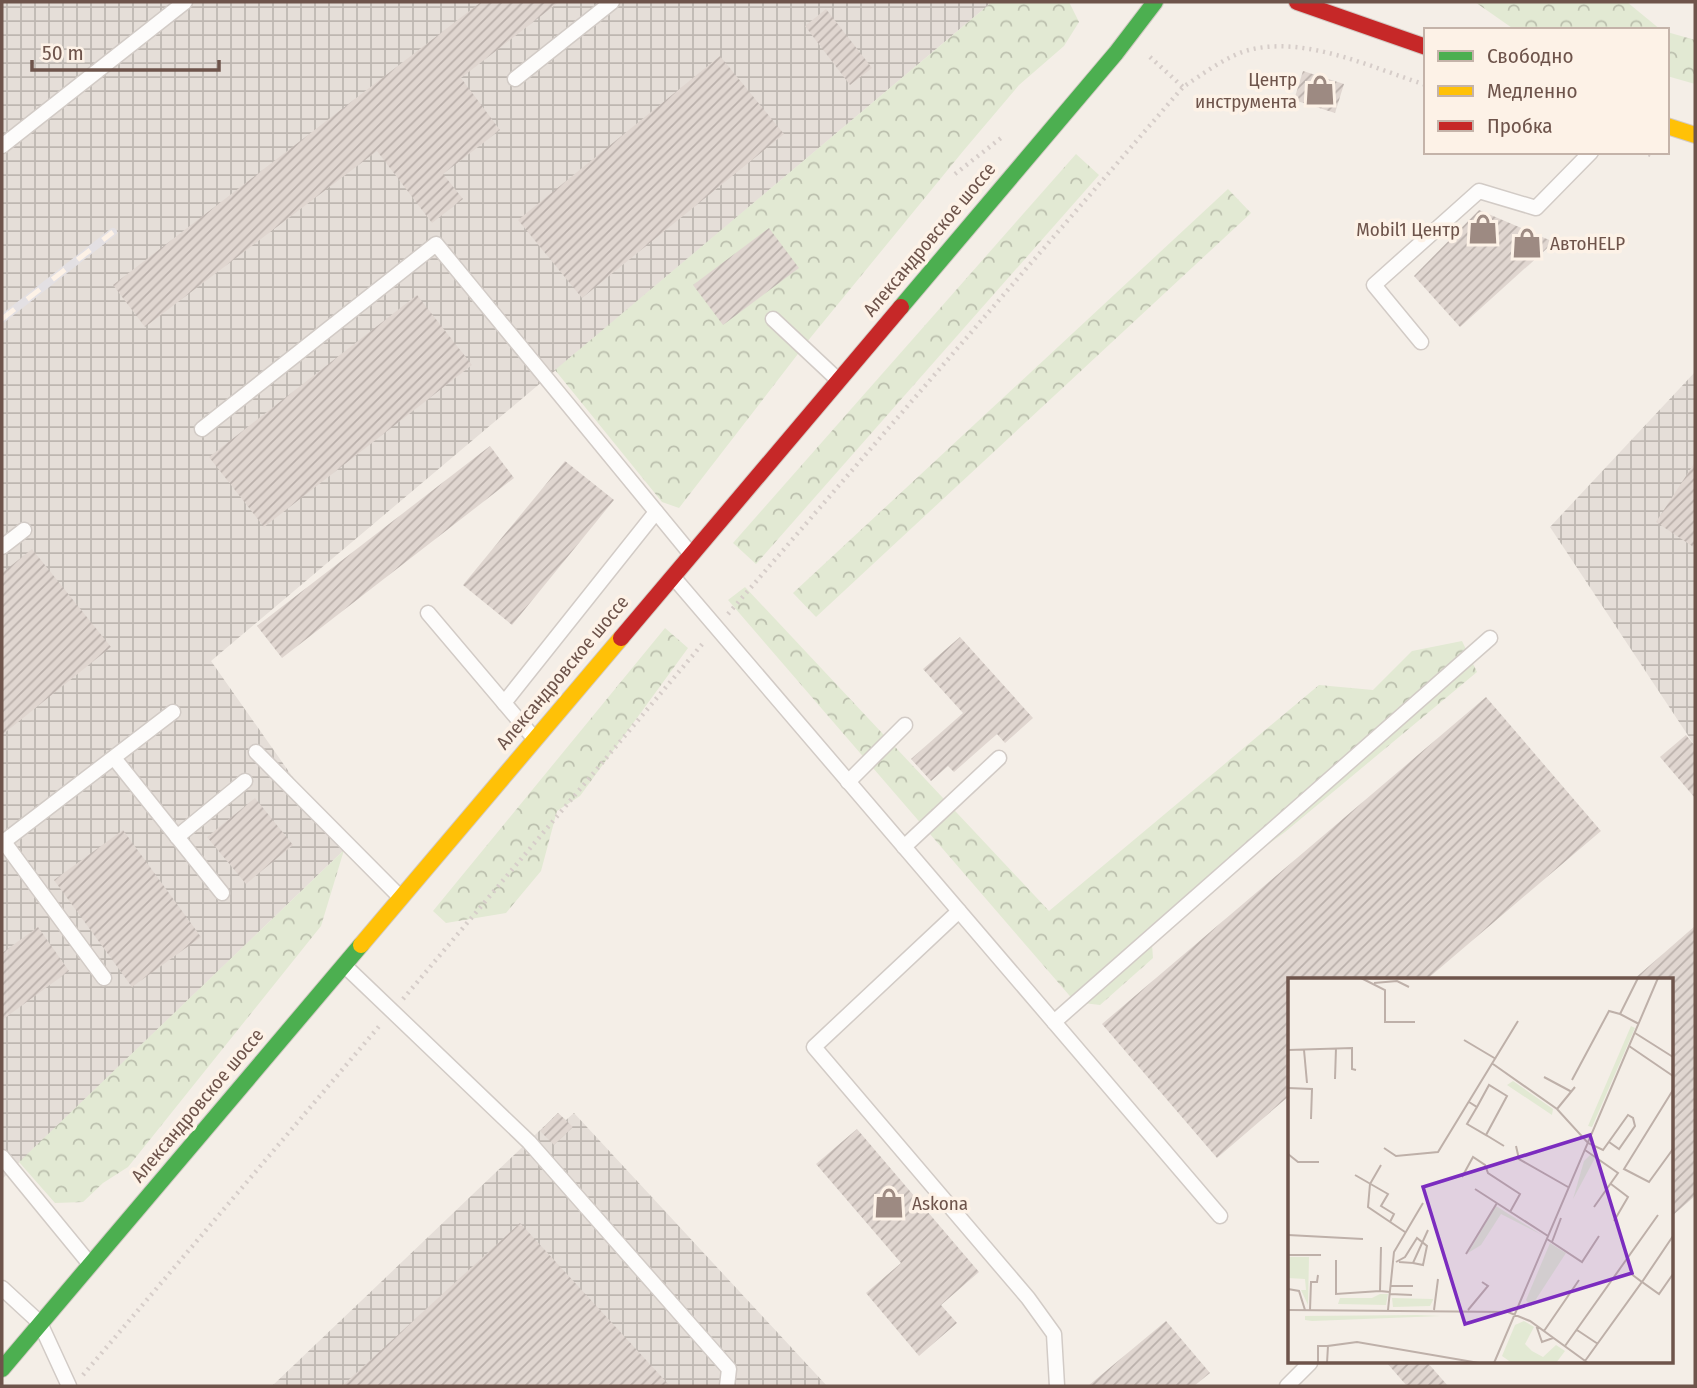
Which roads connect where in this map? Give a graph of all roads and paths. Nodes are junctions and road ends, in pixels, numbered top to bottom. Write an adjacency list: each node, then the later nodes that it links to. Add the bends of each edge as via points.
1 (185, 2): 9 (lane)
2 (612, 2): 6 (lane)
3 (1155, 2): 13 (main road, Александровское шоссе)
4 (1297, 2): 5 (main road)
5 (1424, 46)
6 (515, 79)
7 (1669, 127): 8 (main road)
8 (1695, 135)
9 (2, 146)
10 (1589, 154): 12 (lane, via 1536,208 1479,191 1374,285)
11 (773, 319): 13 (lane)
12 (1422, 342)
13 (837, 379): 18 (main road, Александровское шоссе)
14 (202, 429): 15 (lane, via 436,244)
15 (656, 512): 18 (lane); 22 (lane)
16 (24, 530): 17 (lane)
17 (2, 547)
18 (690, 553): 19 (main road, Александровское шоссе)
19 (671, 575): 25 (main road, Александровское шоссе); 30 (lane)
20 (428, 613): 22 (lane)
21 (1490, 638): 39 (lane)
22 (505, 703): 25 (lane)
23 (173, 712): 27 (lane)
24 (905, 725): 30 (lane)
25 (534, 738): 35 (main road, Александровское шоссе)
26 (256, 752): 35 (lane)
27 (114, 758): 31 (lane); 32 (lane)
28 (999, 758): 33 (lane)
29 (245, 781): 31 (lane)
30 (848, 782): 33 (lane)
31 (177, 837): 34 (lane)
32 (3, 843): 38 (lane)
33 (904, 847): 36 (lane)
34 (222, 893)
35 (400, 897): 37 (main road, Александровское шоссе)
36 (959, 911): 39 (lane); 49 (lane, via 814,1047 1028,1298 1054,1335)
37 (343, 964): 42 (main road, Александровское шоссе); 48 (lane, via 529,1142 729,1369)
38 (104, 978)
39 (1054, 1023): 41 (lane)
40 (2, 1157): 42 (lane)
41 (1220, 1216)
42 (90, 1264): 44 (main road, Александровское шоссе)
43 (2, 1288): 44 (lane)
44 (40, 1323): 45 (main road, Александровское шоссе); 47 (lane)
45 (5, 1360)
46 (1309, 1364): 50 (lane)
47 (69, 1386)
48 (727, 1386)
49 (1057, 1386)
50 (1287, 1386)

